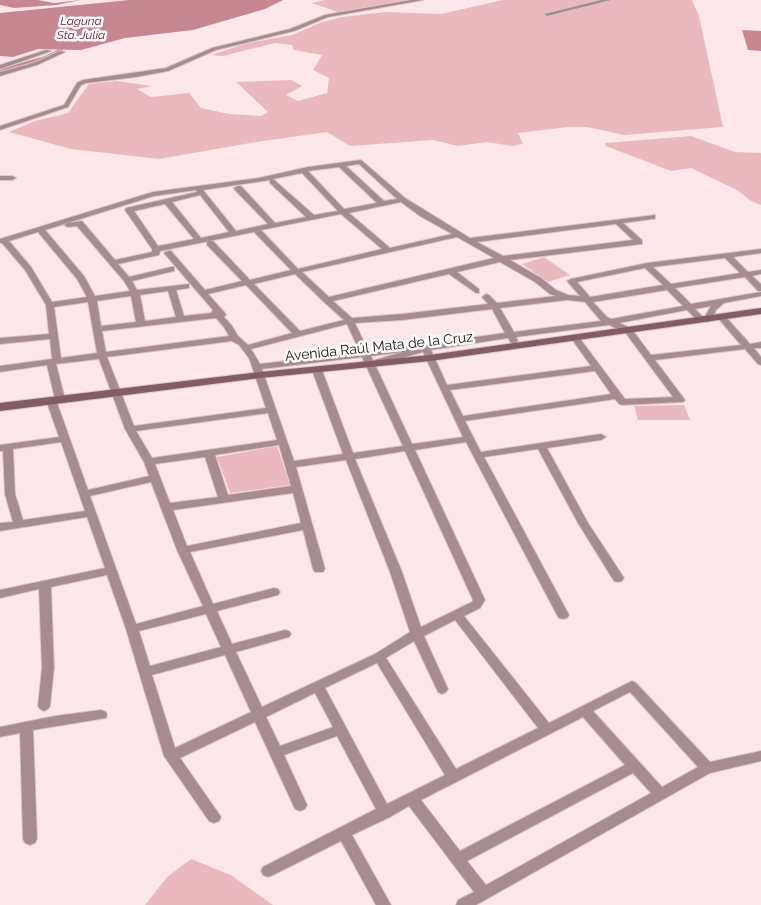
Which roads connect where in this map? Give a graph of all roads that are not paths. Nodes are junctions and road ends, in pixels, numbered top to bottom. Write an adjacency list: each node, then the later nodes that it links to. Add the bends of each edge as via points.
1 (420, 0): 8 (street, via 317,18 292,30 214,49 163,70 85,81 79,84 66,106)
2 (608, 0): 3 (street)
3 (547, 14)
4 (48, 51): 6 (street)
5 (62, 52): 7 (street)
6 (0, 67)
7 (0, 74)
8 (0, 128)
9 (342, 165): 10 (street); 17 (street, via 361,162); 18 (street)
10 (304, 172): 13 (street); 15 (street); 19 (street)
11 (0, 178): 12 (street)
12 (12, 178)
13 (273, 181): 14 (street); 21 (street)
14 (238, 188): 15 (street); 23 (street)
15 (199, 190): 16 (street); 25 (street, via 154,194); 26 (street)
16 (166, 200): 28 (street); 32 (street, via 129,210)
17 (402, 200): 18 (street); 27 (street)
18 (382, 204): 19 (street)
19 (344, 212): 21 (street); 33 (street)
20 (652, 217): 22 (street)
21 (312, 218): 23 (street)
22 (617, 221): 29 (street); 37 (street, via 639,242)
23 (274, 226): 24 (street)
24 (256, 229): 26 (street); 42 (street)
25 (42, 231): 30 (street); 38 (street, via 79,223); 57 (street, via 81,278)
26 (234, 233): 28 (street)
27 (460, 234): 29 (street); 33 (street)
28 (199, 240): 32 (street)
29 (471, 240): 37 (street)
30 (2, 241): 61 (street, via 28,269)
31 (210, 243): 46 (street)
32 (156, 249): 38 (street, via 156,253)
33 (389, 251): 42 (street)
34 (761, 251): 36 (street)
35 (168, 253): 53 (street)
36 (728, 256): 39 (street); 44 (street)
37 (501, 259): 41 (street); 56 (street, via 553,292)
38 (114, 264): 45 (street)
39 (647, 266): 48 (street); 59 (street, via 571,281)
40 (171, 268): 45 (street)
41 (450, 270): 51 (street); 58 (street)
42 (297, 272): 46 (street); 58 (street)
43 (761, 272): 44 (street)
44 (746, 274): 48 (street); 50 (street)
45 (127, 280): 52 (street)
46 (250, 282): 53 (street); 75 (street)
47 (186, 286): 49 (street)
48 (666, 286): 59 (street); 63 (street)
49 (171, 288): 52 (street); 67 (street)
50 (761, 289)
51 (476, 291)
52 (135, 293): 57 (street); 71 (street)
53 (202, 293): 89 (street)
54 (761, 294): 60 (street)
55 (486, 297): 62 (street)
56 (567, 297): 59 (street); 62 (street)
57 (92, 299): 61 (street); 73 (street)
58 (327, 300): 69 (street)
59 (588, 300): 70 (street)
60 (722, 301): 63 (street); 68 (street)
61 (50, 305): 76 (street)
62 (495, 306): 69 (street, via 402,318); 80 (street)
63 (689, 307): 64 (street); 68 (street)
64 (666, 311): 70 (street); 72 (street, via 666,321)
65 (761, 311): 66 (street, Avenida Raúl Mata de la Cruz)
66 (721, 317): 68 (street, Avenida Raúl Mata de la Cruz); 83 (street)
67 (181, 319): 71 (street); 77 (street, via 216,313)
68 (705, 319): 72 (street, Avenida Raúl Mata de la Cruz)
69 (350, 320): 75 (street); 87 (street)
70 (609, 322): 74 (street); 80 (street)
71 (140, 324): 73 (street)
72 (660, 326): 74 (street, Avenida Raúl Mata de la Cruz)
73 (97, 329): 85 (street)
74 (628, 330): 78 (street, Avenida Raúl Mata de la Cruz); 86 (street)
75 (299, 335): 89 (street)
76 (55, 336): 79 (street); 88 (street)
77 (234, 338): 85 (street); 89 (street, via 242,343)
78 (575, 338): 80 (street, Avenida Raúl Mata de la Cruz); 91 (street)
79 (0, 341)
80 (514, 341): 81 (street); 84 (street, Avenida Raúl Mata de la Cruz)
81 (439, 345): 84 (street); 87 (street)
82 (761, 345): 83 (street)
83 (747, 347): 86 (street); 90 (street)
84 (428, 354): 87 (street, Avenida Raúl Mata de la Cruz); 94 (street)
85 (102, 355): 88 (street); 95 (street)
86 (648, 358): 96 (street, via 680,400 622,402)
87 (368, 359): 89 (street); 93 (street, Avenida Raúl Mata de la Cruz); 108 (street)
88 (54, 362): 92 (street); 97 (street)
89 (255, 362): 93 (street, Avenida Raúl Mata de la Cruz); 95 (street, Avenida Raúl Mata de la Cruz); 99 (street)
90 (761, 362)
91 (596, 368): 94 (street); 96 (street)
92 (0, 369)
93 (318, 370): 111 (street)
94 (444, 388): 100 (street)
95 (116, 392): 97 (street, Avenida Raúl Mata de la Cruz); 101 (street)
96 (618, 396): 100 (street)
97 (56, 400): 98 (street, Avenida Raúl Mata de la Cruz); 103 (street)
98 (0, 406)
99 (270, 410): 101 (street); 105 (street)
100 (460, 419): 104 (street)
101 (130, 428): 112 (street)
102 (601, 437): 106 (street)
103 (64, 438): 107 (street); 116 (street)
104 (469, 439): 108 (street); 110 (street)
105 (282, 442): 109 (street); 113 (street)
106 (541, 446): 110 (street); 126 (street, via 582,523)
107 (4, 447): 120 (street, via 10,494)
108 (410, 447): 111 (street); 131 (street, via 479,596 476,605)
109 (210, 453): 112 (street); 117 (street)
110 (479, 454): 132 (street)
111 (349, 456): 113 (street); 135 (street, via 396,572)
112 (149, 462): 114 (street)
113 (290, 465): 115 (street)
114 (154, 478): 116 (street); 118 (street)
115 (296, 489): 117 (street); 121 (street)
116 (84, 494): 119 (street)
117 (224, 498): 118 (street)
118 (168, 507): 123 (street)
119 (91, 513): 120 (street); 125 (street)
120 (19, 525): 122 (street)
121 (305, 526): 123 (street); 124 (street)
122 (0, 527)
123 (183, 550): 130 (street)
124 (318, 569)
125 (111, 570): 127 (street); 133 (street)
126 (618, 578)
127 (45, 584): 129 (street); 141 (street, via 48,668)
128 (274, 592): 130 (street)
129 (0, 594)
130 (210, 608): 133 (street); 136 (street)
131 (457, 615): 135 (street); 147 (street)
132 (563, 615)
133 (132, 629): 138 (street)
134 (285, 634): 136 (street)
135 (417, 634): 137 (street); 140 (street)
136 (228, 649): 138 (street); 143 (street)
137 (379, 657): 139 (street); 154 (street)
138 (145, 672): 150 (street)
139 (317, 686): 143 (street); 146 (street)
140 (442, 688)
141 (44, 706)
142 (585, 711): 147 (street); 152 (street); 153 (street, via 632,686)
143 (257, 714): 149 (street); 150 (street)
144 (101, 715): 145 (street)
145 (26, 726): 148 (street); 161 (street)
146 (340, 730): 149 (street); 158 (street)
147 (547, 730): 154 (street)
148 (0, 732)
149 (275, 752): 157 (street)
150 (171, 756): 159 (street)
151 (761, 756): 153 (street)
152 (635, 766): 155 (street); 162 (street)
153 (707, 768): 155 (street)
154 (453, 776): 156 (street)
155 (660, 794): 164 (street)
156 (412, 799): 158 (street); 162 (street)
157 (300, 805)
158 (385, 813): 160 (street)
159 (214, 817)
160 (344, 834): 163 (street); 165 (street)
161 (30, 839)
162 (457, 859): 164 (street)
163 (268, 871)
164 (484, 894): 166 (street)
165 (384, 905)
166 (464, 905)

